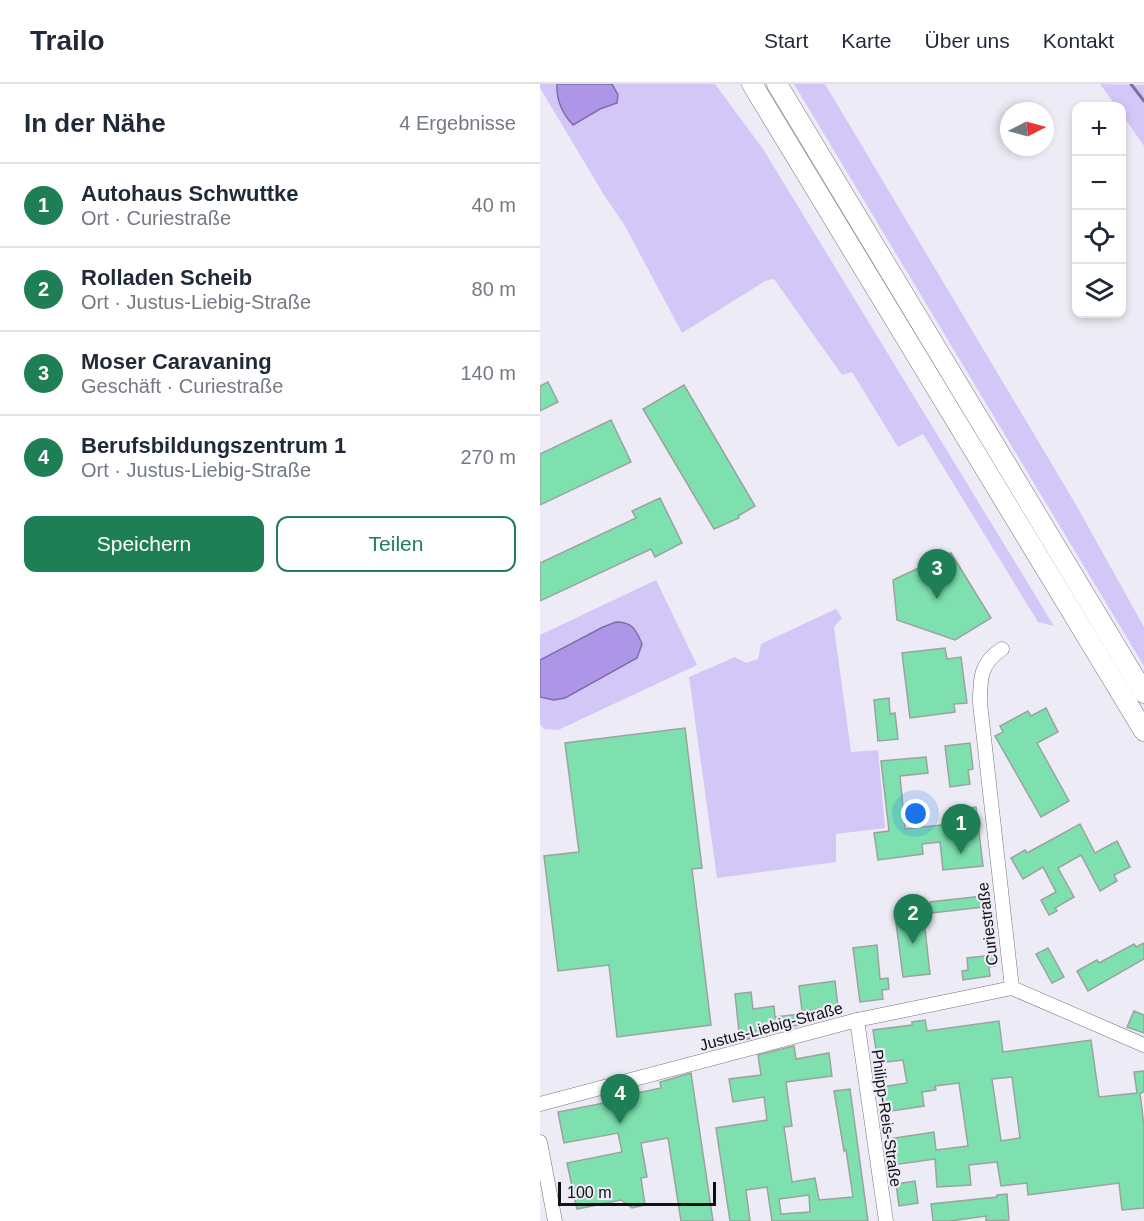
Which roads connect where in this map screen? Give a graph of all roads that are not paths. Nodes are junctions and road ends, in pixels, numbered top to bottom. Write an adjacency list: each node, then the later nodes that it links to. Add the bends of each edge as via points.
1 (741, 84): 6 (highway)
2 (752, 84): 6 (highway)
3 (777, 84): 5 (highway)
4 (785, 84): 5 (highway)
5 (793, 110): 8 (highway)
6 (773, 119): 9 (highway)
7 (1002, 649): 10 (street, Curiestraße, via 986,662 980,680 980,703)
8 (1144, 693)
9 (1144, 731)
10 (1012, 988): 11 (street, Justus-Liebig-Straße); 12 (street)
11 (857, 1020): 13 (street, Justus-Liebig-Straße); 16 (street, Philipp-Reis-Straße)
12 (1144, 1045)
13 (540, 1104)
14 (540, 1142): 15 (street)
15 (555, 1221)
16 (886, 1221)

